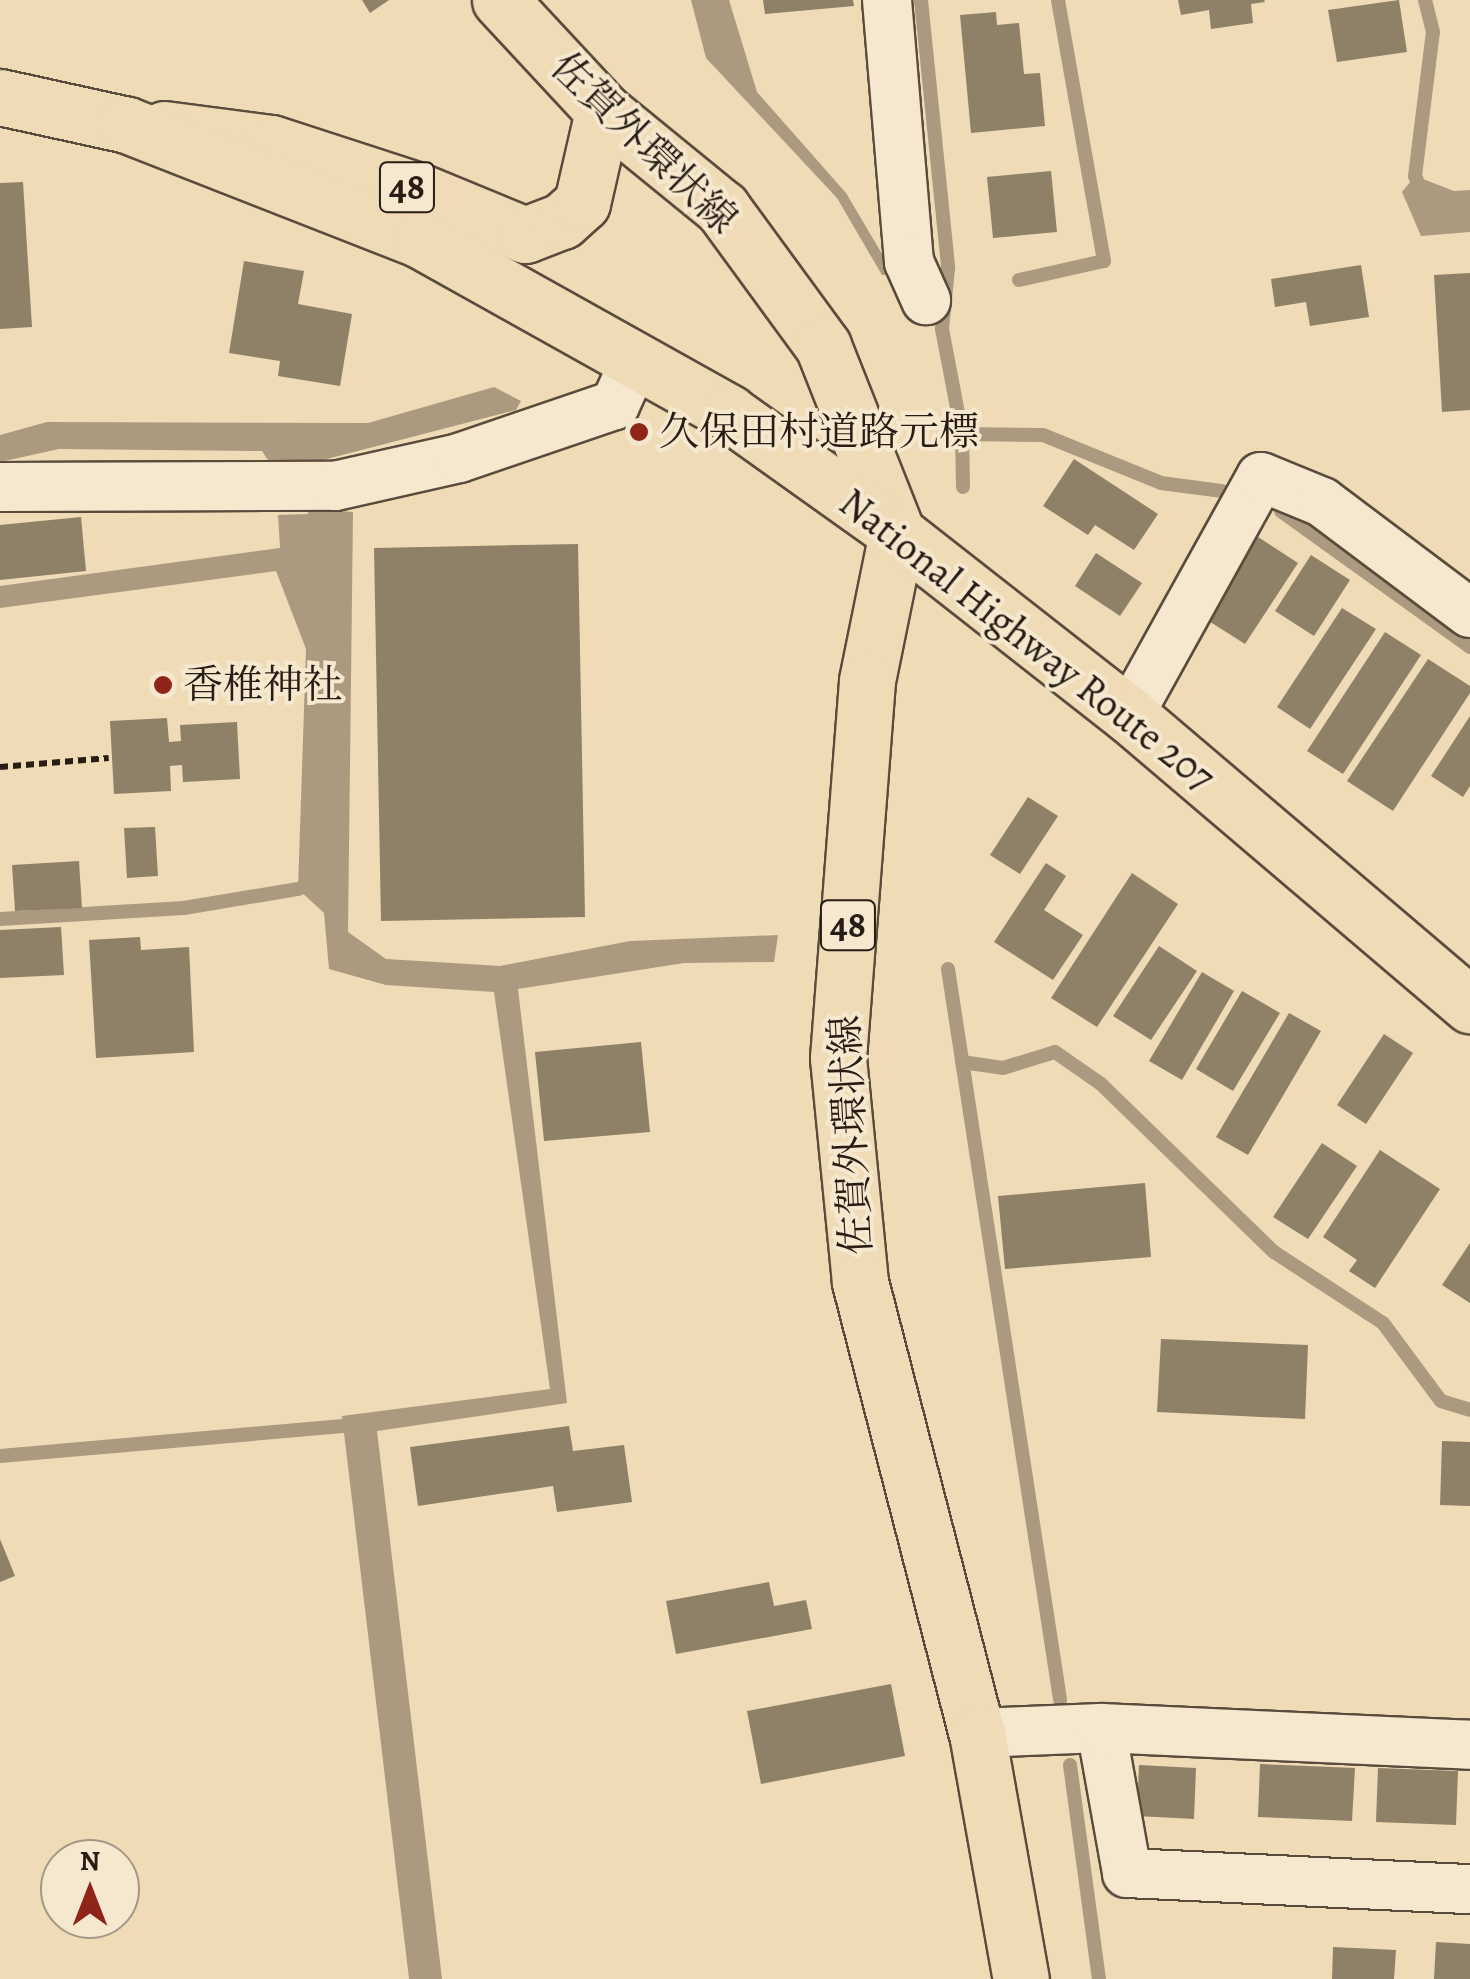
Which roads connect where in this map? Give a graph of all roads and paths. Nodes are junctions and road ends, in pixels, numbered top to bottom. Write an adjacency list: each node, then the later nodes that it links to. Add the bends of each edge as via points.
1 (500, 0): 4 (main road, 佐賀外環状線)
2 (887, 0): 6 (street, via 908,262)
3 (0, 98): 5 (main road, National Highway Route 207)
4 (603, 111): 5 (main road, 48, via 582,203 562,222 525,235 416,190 271,143); 9 (main road, 佐賀外環状線, via 722,208 824,346)
5 (126, 125): 7 (main road, National Highway Route 207, via 420,240)
6 (926, 300)
7 (635, 361): 8 (street, via 616,405 459,458 315,486); 9 (main road, National Highway Route 207, via 747,425)
8 (0, 487)
9 (897, 533): 11 (main road, National Highway Route 207); 16 (main road, 佐賀外環状線 / 48, via 867,682 838,1058 860,1282)
10 (1470, 613): 11 (street, via 1322,502 1260,476)
11 (1129, 715): 14 (main road, National Highway Route 207)
12 (108, 758): 13 (path)
13 (0, 767)
14 (1470, 1005)
15 (1101, 1728): 16 (street); 17 (street); 18 (street, via 1127,1874)
16 (977, 1733): 19 (main road, 佐賀外環状線 / 48)
17 (1470, 1745)
18 (1470, 1890)
19 (1020, 1979)

